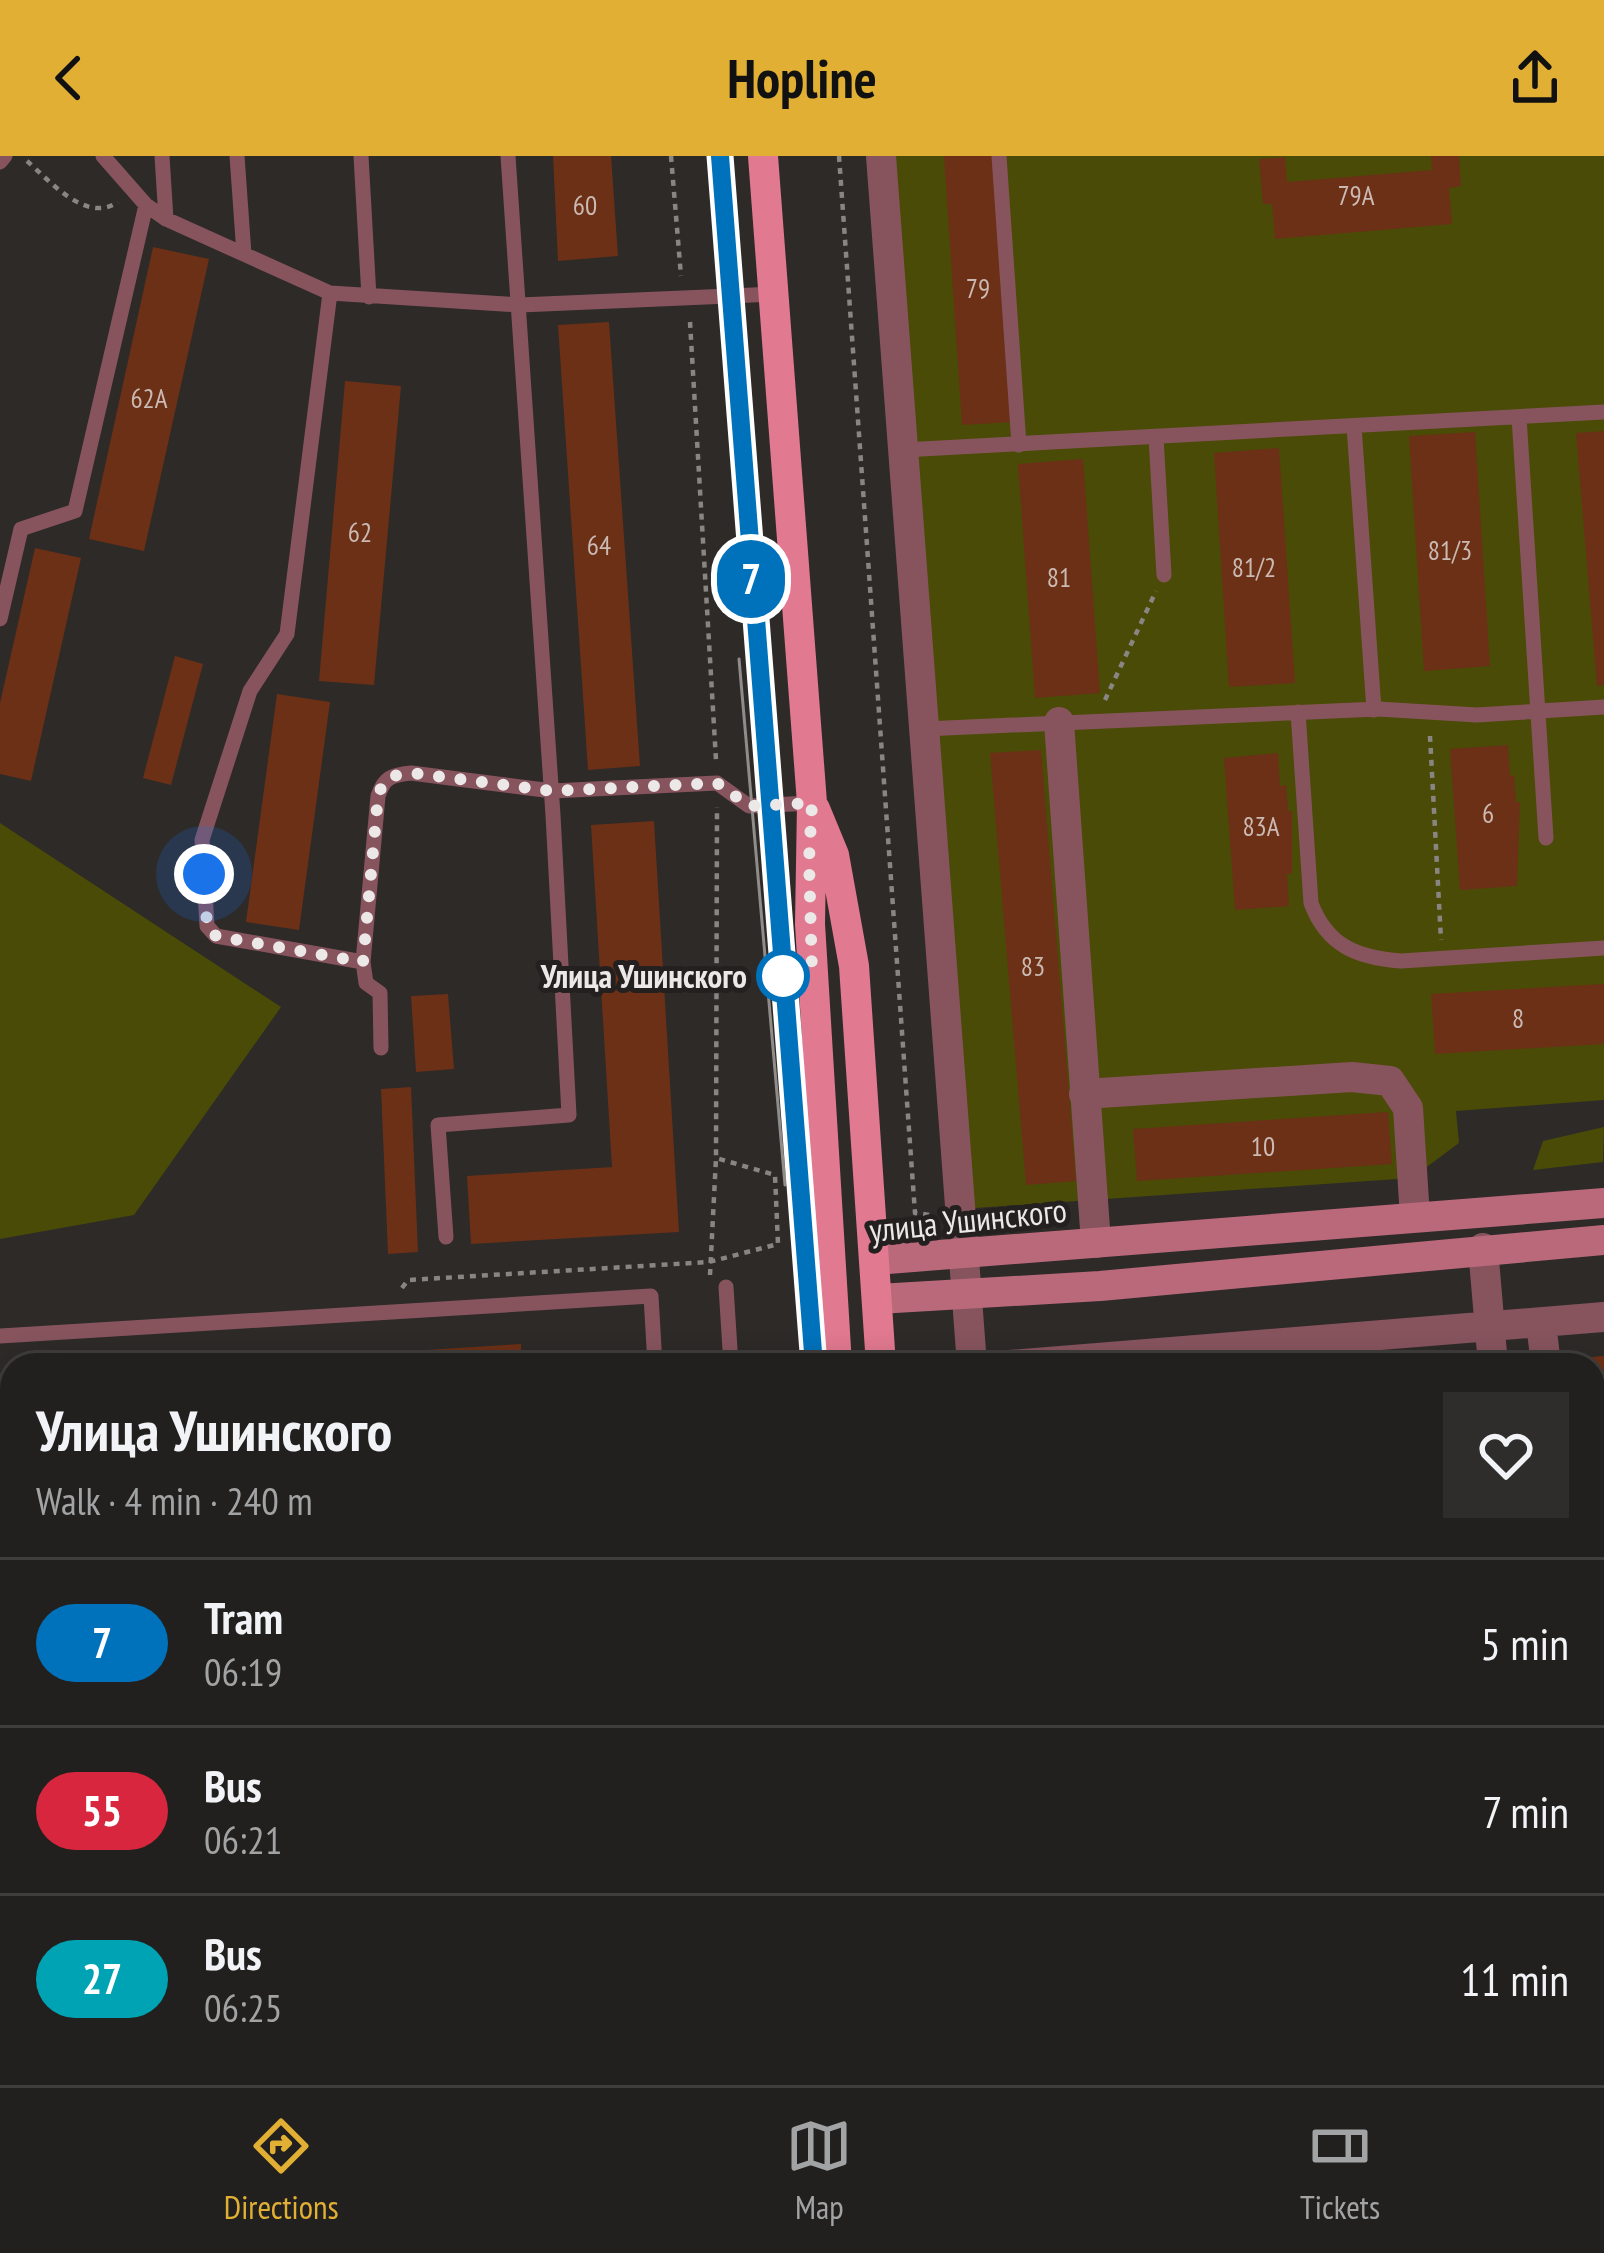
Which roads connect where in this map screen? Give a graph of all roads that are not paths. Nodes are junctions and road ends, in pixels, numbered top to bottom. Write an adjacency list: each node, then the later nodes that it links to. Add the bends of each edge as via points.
1 (103, 156): 9 (lane)
2 (162, 156): 10 (lane)
3 (237, 156): 11 (lane)
4 (361, 156): 14 (lane)
5 (508, 156): 15 (lane)
6 (763, 156): 13 (main road)
7 (881, 156): 21 (street)
8 (999, 156): 20 (lane)
9 (146, 205): 10 (lane); 23 (lane, via 75,511 22,529)
10 (166, 219): 11 (lane)
11 (244, 254): 12 (lane)
12 (330, 293): 14 (lane); 34 (lane, via 287,634 250,691 202,840 205,909 216,936)
13 (772, 294): 15 (lane); 31 (main road)
14 (369, 297): 15 (lane)
15 (520, 305): 30 (lane)
16 (1604, 412): 17 (lane)
17 (1519, 417): 18 (lane); 26 (lane)
18 (1354, 426): 19 (lane); 25 (lane)
19 (1156, 437): 20 (lane); 22 (lane)
20 (1019, 446): 21 (lane)
21 (903, 450): 29 (street)
22 (1164, 575)
23 (0, 619)
24 (1604, 706): 26 (lane)
25 (1374, 710): 26 (lane); 27 (lane)
26 (1538, 710): 32 (lane)
27 (1298, 712): 28 (lane); 33 (lane, via 1311,904 1341,947 1371,959)
28 (1060, 722): 29 (lane); 36 (street)
29 (924, 729): 44 (street)
30 (552, 791): 31 (lane, via 717,783 749,806); 34 (lane, via 411,773 382,783); 40 (lane, via 569,1115 438,1125)
31 (812, 803): 45 (main road, via 847,909); 46 (main road, via 810,924)
32 (1546, 838)
33 (1604, 948)
34 (363, 962): 35 (lane, via 366,983 380,993)
35 (381, 1048)
36 (1084, 1094): 39 (street, via 1390,1081 1408,1108); 42 (street)
37 (1604, 1203): 38 (main road, улица Ушинского)
38 (1480, 1213): 39 (main road, улица Ушинского); 43 (main road)
39 (1415, 1217): 42 (main road, улица Ушинского)
40 (446, 1237)
41 (1604, 1240): 43 (main road, улица Ушинского)
42 (1096, 1243): 44 (main road, улица Ушинского)
43 (1483, 1248): 48 (main road, улица Ушинского); 52 (street)
44 (964, 1254): 45 (main road, улица Ушинского); 48 (street)
45 (874, 1260): 46 (main road, улица Ушинского); 49 (main road)
46 (832, 1280): 49 (main road, улица Ушинского); 56 (main road)
47 (726, 1287): 55 (lane)
48 (968, 1294): 49 (main road, улица Ушинского); 58 (street)
49 (878, 1299): 57 (main road)
50 (1604, 1317): 51 (street)
51 (1541, 1323): 52 (street); 61 (street)
52 (1490, 1326): 59 (street); 60 (street)
53 (0, 1336): 54 (lane, via 651,1295)
54 (655, 1353)
55 (730, 1353)
56 (836, 1353)
57 (880, 1353)
58 (970, 1353)
59 (1196, 1353)
60 (1492, 1353)
61 (1545, 1353)

